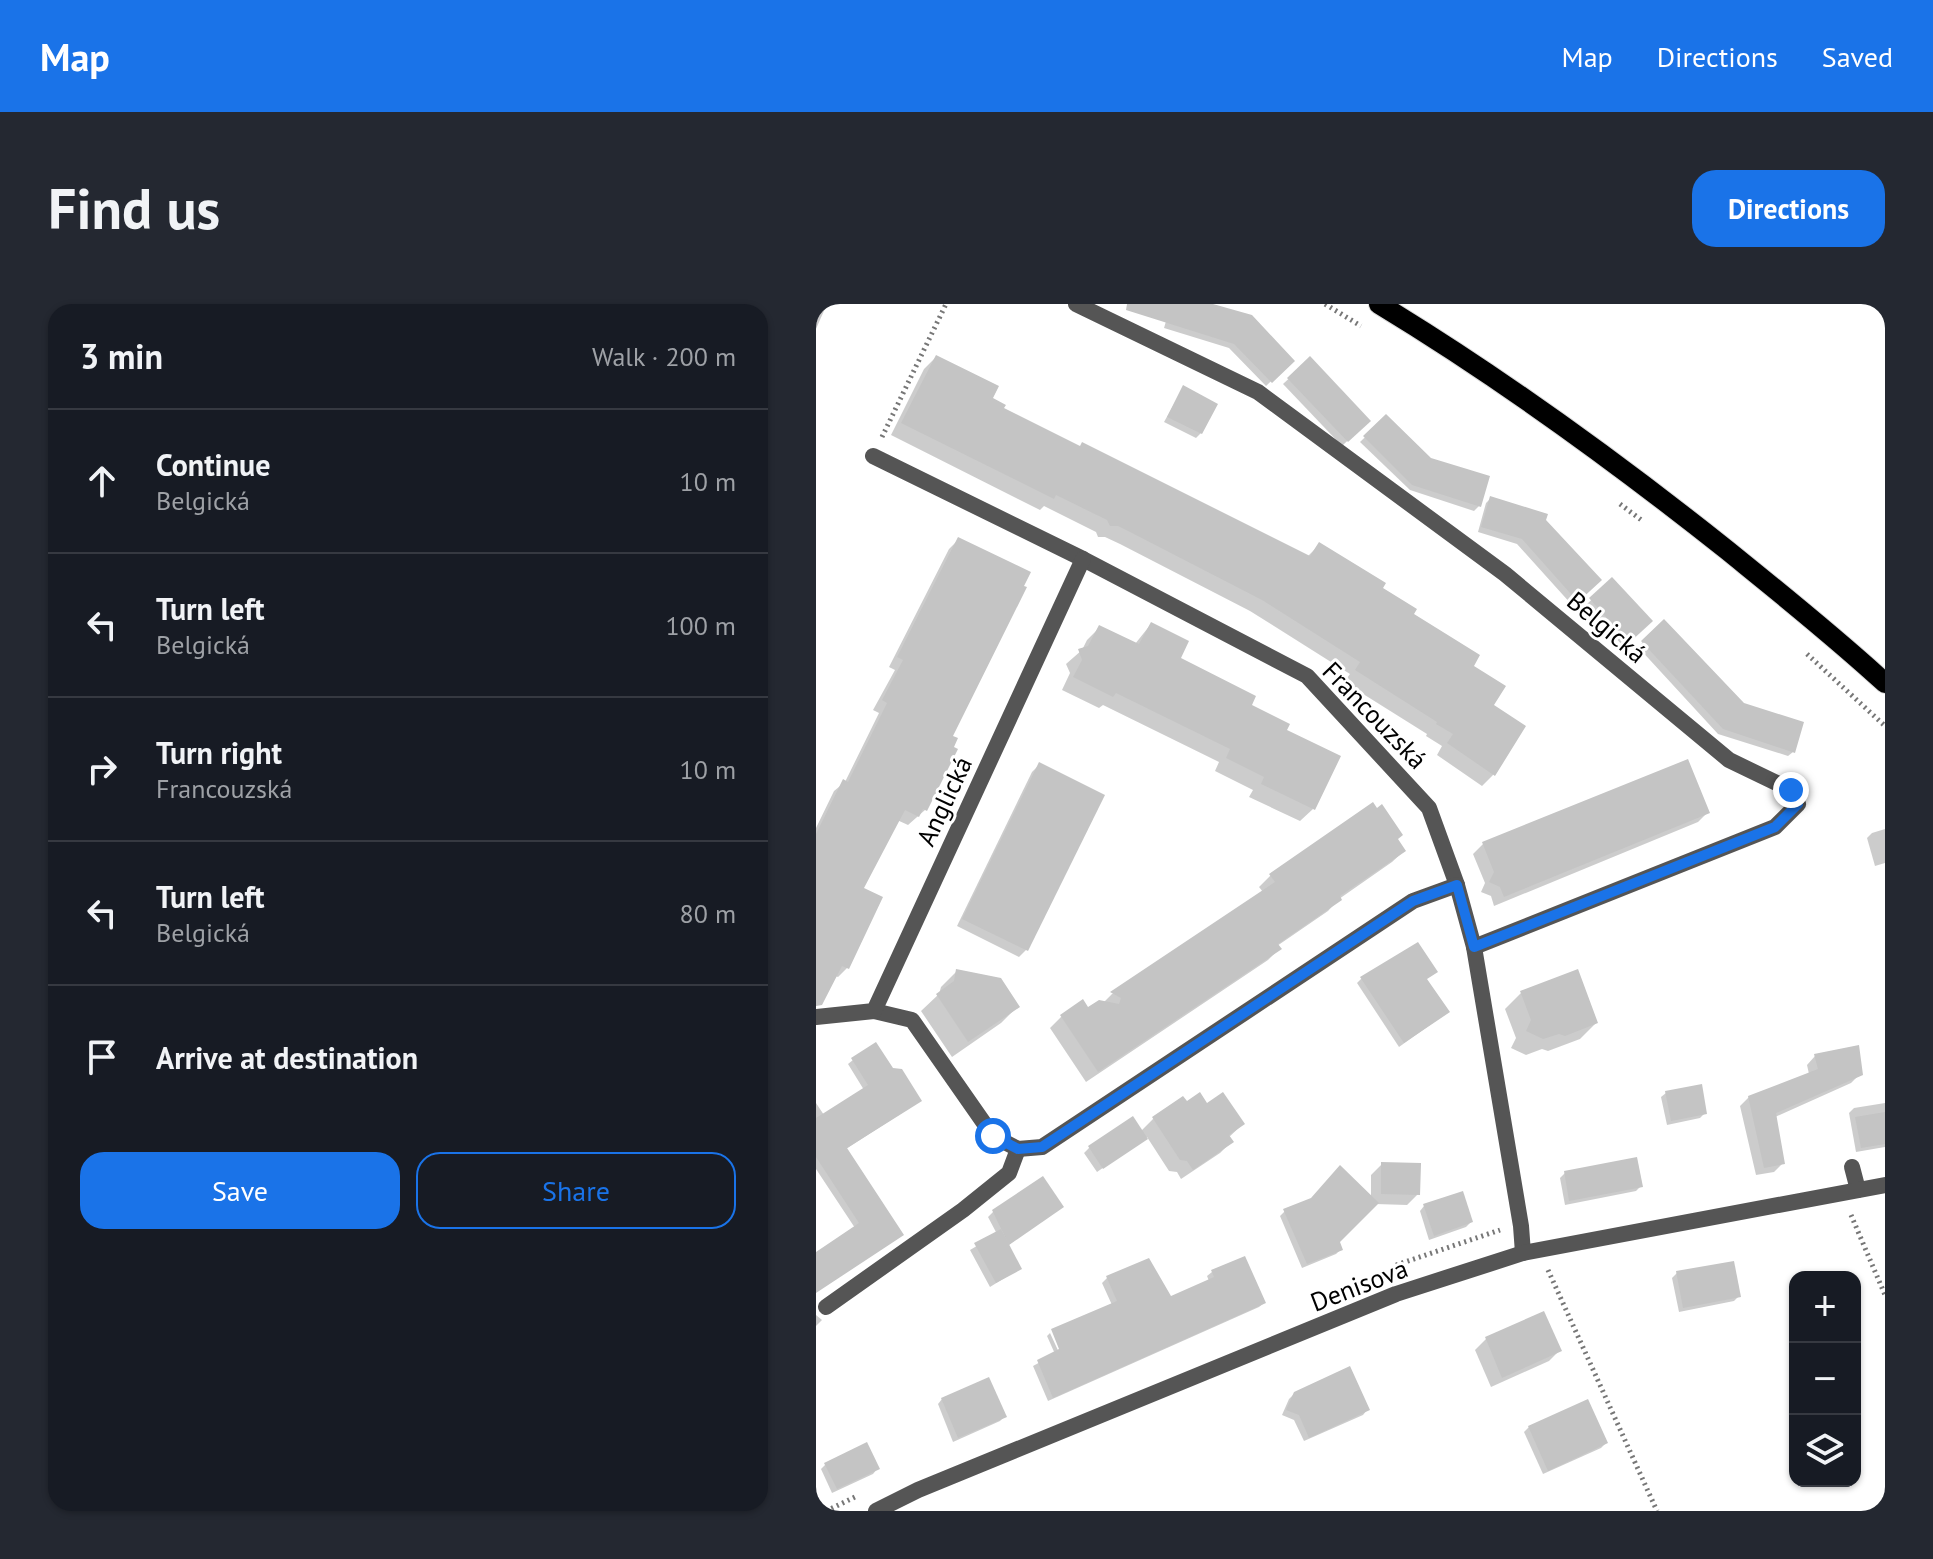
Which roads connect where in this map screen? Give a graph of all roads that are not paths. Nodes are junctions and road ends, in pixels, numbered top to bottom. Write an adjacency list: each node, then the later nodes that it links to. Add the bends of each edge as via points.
1 (1076, 304): 7 (street, Belgická, via 1258,392 1505,574 1729,760 1791,790 1798,804 1775,827)
2 (1379, 304): 5 (main road, via 1609,458)
3 (873, 456): 4 (street, Francouzská)
4 (1083, 559): 6 (street, Francouzská, via 1307,676 1429,808); 8 (street, Anglická)
5 (1885, 683)
6 (1457, 885): 7 (street, Francouzská); 10 (street, via 1413,901 1042,1147)
7 (1474, 947): 14 (street, Francouzská)
8 (874, 1011): 9 (street); 10 (street, via 912,1020 993,1136)
9 (816, 1017)
10 (1018, 1149): 15 (street, via 1009,1173)
11 (1852, 1167): 13 (street)
12 (1885, 1185): 13 (street, Denisova)
13 (1850, 1191): 14 (street, Denisova)
14 (1523, 1253): 16 (street, Denisova, via 1381,1300)
15 (826, 1307)
16 (876, 1511)

